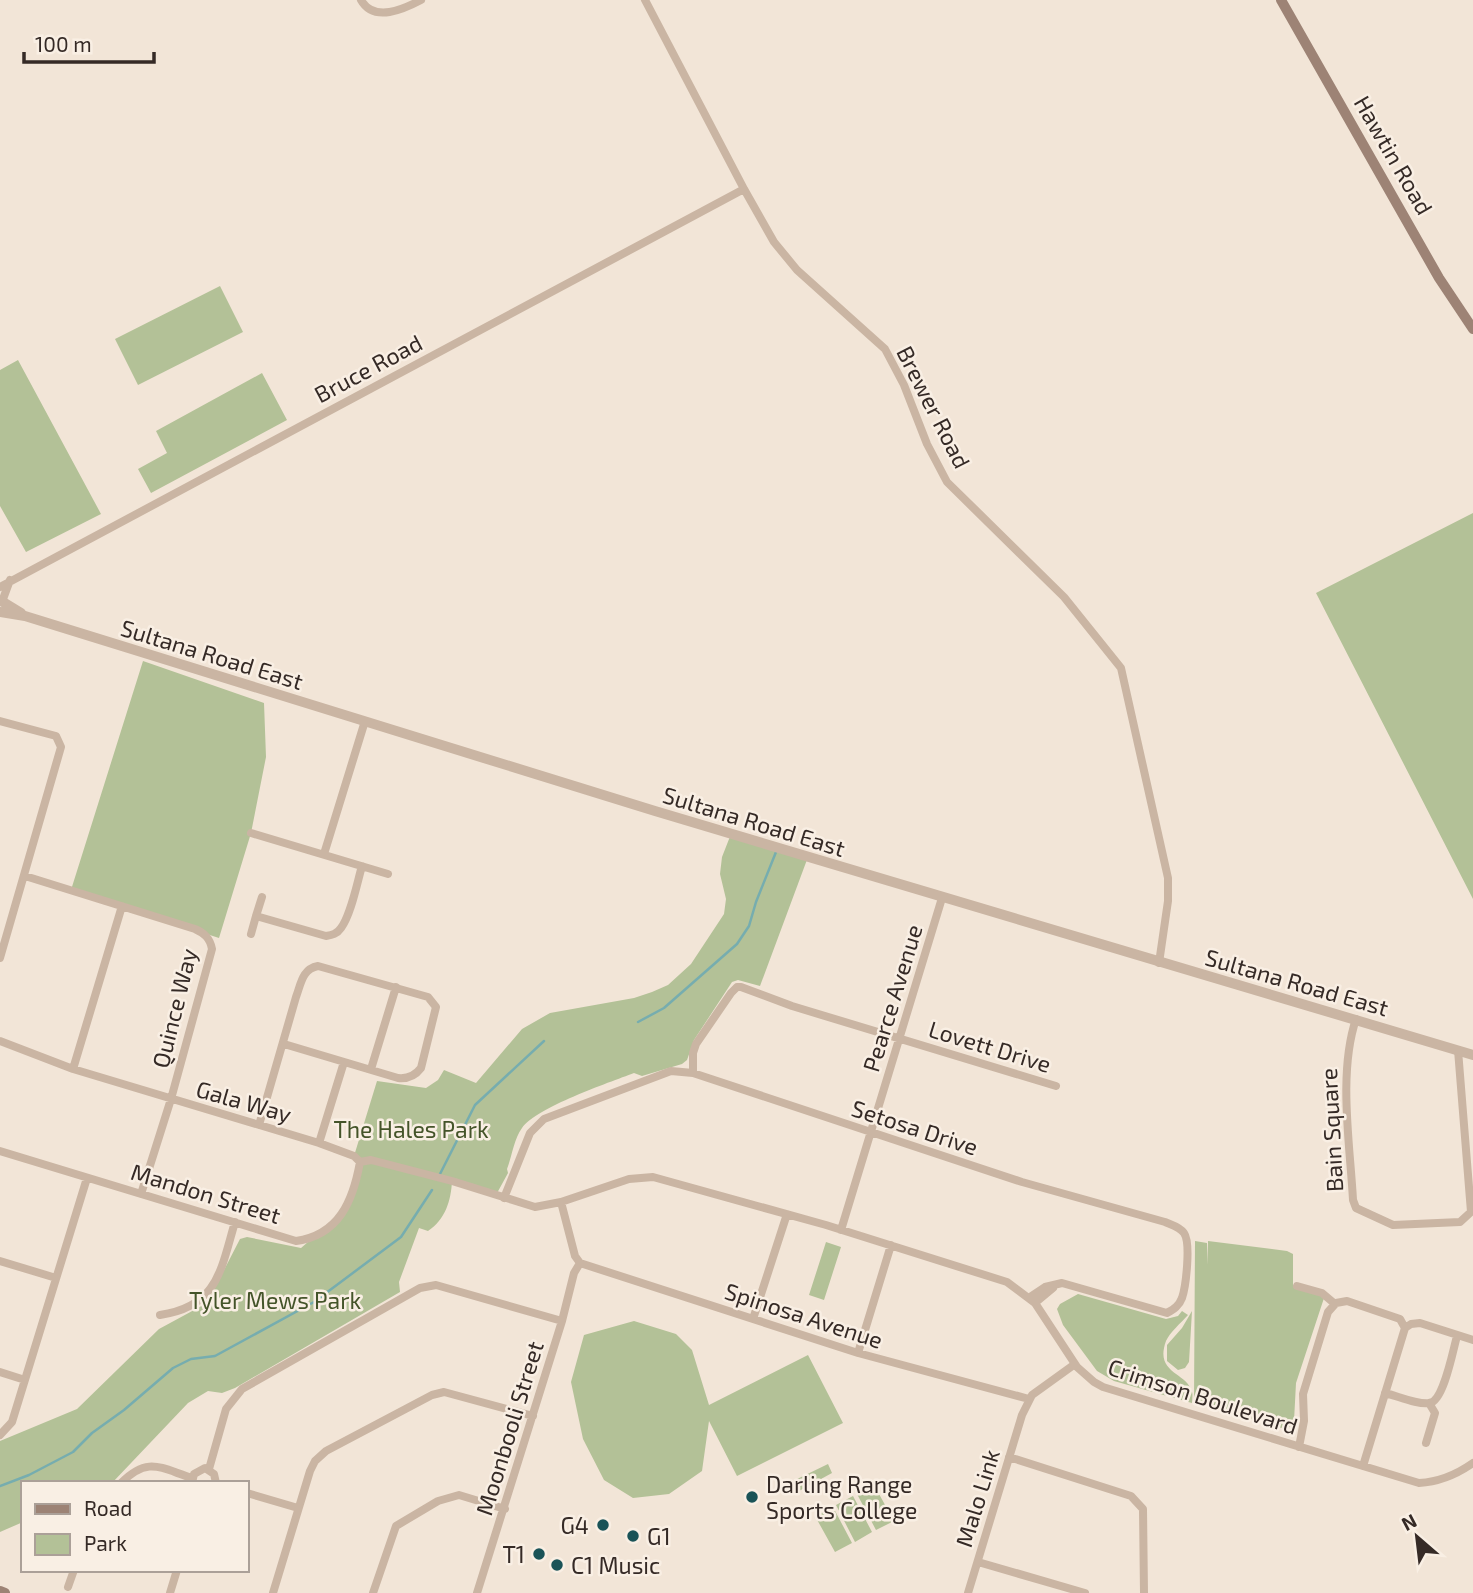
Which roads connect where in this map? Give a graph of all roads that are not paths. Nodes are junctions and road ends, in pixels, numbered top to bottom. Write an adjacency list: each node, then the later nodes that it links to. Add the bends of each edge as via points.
1 (361, 0): 2 (street, via 382,13)
2 (421, 0)
3 (645, 0): 5 (street, Brewer Road)
4 (1281, 0): 6 (main road, Hawtin Road, via 1439,278)
5 (744, 189): 7 (street, Bruce Road); 23 (street, Brewer Road, via 774,242 797,270 885,349 947,482 1064,597 1121,668 1168,877)
6 (1473, 329)
7 (10, 580): 8 (street, Bruce Road); 9 (street)
8 (0, 587)
9 (1, 604): 11 (street, Sultana Road East, via 25,616)
10 (0, 721): 16 (street, via 56,736 61,747)
11 (365, 721): 13 (street); 18 (street, Sultana Road East)
12 (251, 833): 13 (street)
13 (324, 854): 14 (street)
14 (362, 866): 15 (street); 20 (street, via 345,919 333,935)
15 (388, 874)
16 (25, 876): 19 (street, Quince Way); 22 (street)
17 (262, 897): 20 (street)
18 (942, 898): 23 (street, Sultana Road East); 26 (street, Pearce Avenue)
19 (122, 906): 32 (street); 36 (street, Quince Way, via 205,933 211,942)
20 (256, 916): 21 (street)
21 (251, 934)
22 (0, 958)
23 (1159, 962): 25 (street, Sultana Road East)
24 (396, 987): 28 (street, via 318,966 308,969); 33 (street); 33 (street, via 428,997 436,1007 426,1056 409,1078)
25 (1356, 1019): 29 (street, Sultana Road East); 29 (street, Bain Square, via 1346,1070 1353,1200 1356,1208 1393,1225 1460,1222 1471,1212)
26 (900, 1039): 34 (street, Lovett Drive, via 737,987 696,1044); 35 (street, Lovett Drive); 38 (street, Pearce Avenue)
27 (0, 1041): 32 (street, Gala Way)
28 (284, 1044): 31 (street); 37 (street)
29 (1458, 1050): 30 (street, Sultana Road East)
30 (1473, 1055)
31 (344, 1062): 33 (street); 39 (street)
32 (73, 1069): 36 (street, Gala Way)
33 (371, 1069)
34 (693, 1073): 38 (street, Setosa Drive); 44 (street, Setosa Drive, via 658,1074 544,1119 530,1133)
35 (1056, 1086)
36 (171, 1099): 37 (street, Gala Way); 43 (street, Quince Way)
37 (259, 1125): 39 (street, Gala Way)
38 (870, 1133): 48 (street, Pearce Avenue); 54 (street, Setosa Drive, via 1165,1222 1187,1236 1182,1298 1167,1313 1073,1285 1054,1288)
39 (319, 1143): 41 (street, Gala Way)
40 (0, 1151): 42 (street, Mandon Street)
41 (359, 1160): 44 (street, Gala Way); 47 (street, Mandon Street, via 345,1210 310,1239 296,1241)
42 (87, 1178): 43 (street, Mandon Street); 52 (street)
43 (141, 1194): 47 (street, Mandon Street)
44 (504, 1198): 45 (street, via 535,1206)
45 (561, 1202): 46 (street, Crimson Boulevard, via 640,1177 667,1180); 51 (street)
46 (787, 1214): 48 (street, Crimson Boulevard); 57 (street)
47 (234, 1222): 56 (street, via 211,1290 174,1314)
48 (841, 1230): 49 (street, Crimson Boulevard)
49 (891, 1245): 54 (street, Crimson Boulevard, via 1007,1282); 62 (street)
50 (0, 1262): 52 (street)
51 (580, 1263): 57 (street, Spinosa Avenue); 58 (street, Moonbooli Street)
52 (56, 1278): 65 (street)
53 (1297, 1286): 55 (street, via 1322,1293)
54 (1032, 1300): 63 (street, Crimson Boulevard)
55 (1335, 1304): 59 (street, via 1347,1301 1396,1317); 72 (street, via 1328,1312 1303,1394)
56 (160, 1315)
57 (752, 1319): 62 (street, Spinosa Avenue)
58 (562, 1321): 69 (street, Moonbooli Street); 76 (street, via 436,1285 421,1287 242,1389 226,1409)
59 (1405, 1328): 60 (street, via 1420,1323); 66 (street)
60 (1457, 1336): 61 (street); 68 (street, via 1442,1390)
61 (1473, 1340)
62 (858, 1353): 67 (street, Spinosa Avenue)
63 (1076, 1366): 67 (street); 72 (street, Crimson Boulevard, via 1104,1387)
64 (0, 1372): 65 (street)
65 (25, 1380): 70 (street, via 12,1422)
66 (1385, 1393): 68 (street); 75 (street)
67 (1029, 1399): 73 (street, Malo Link)
68 (1429, 1403): 71 (street, via 1435,1413)
69 (533, 1416): 81 (street, via 452,1392 432,1395 326,1451 313,1465); 82 (street, Moonbooli Street)
70 (0, 1435)
71 (1426, 1443)
72 (1299, 1447): 75 (street, Crimson Boulevard)
73 (1009, 1457): 83 (street, Malo Link); 95 (street, via 1139,1502 1143,1508)
74 (1473, 1465): 75 (street, Crimson Boulevard, via 1438,1481 1419,1483)
75 (1363, 1466)
76 (209, 1469): 77 (street, via 201,1469); 79 (street)
77 (192, 1480): 78 (street, via 151,1466 135,1469)
78 (123, 1481)
79 (216, 1481)
80 (248, 1493): 81 (street)
81 (298, 1508): 90 (street)
82 (505, 1509): 91 (street, via 458,1495 438,1501 396,1526); 92 (street, Moonbooli Street)
83 (978, 1562): 93 (street, Malo Link); 94 (street)
84 (73, 1572): 86 (street)
85 (176, 1572): 89 (street)
86 (68, 1587)
87 (0, 1591): 88 (main road)
88 (5, 1593)
89 (170, 1593)
90 (273, 1593)
91 (373, 1593)
92 (477, 1593)
93 (968, 1593)
94 (1086, 1593)
95 (1144, 1593)

